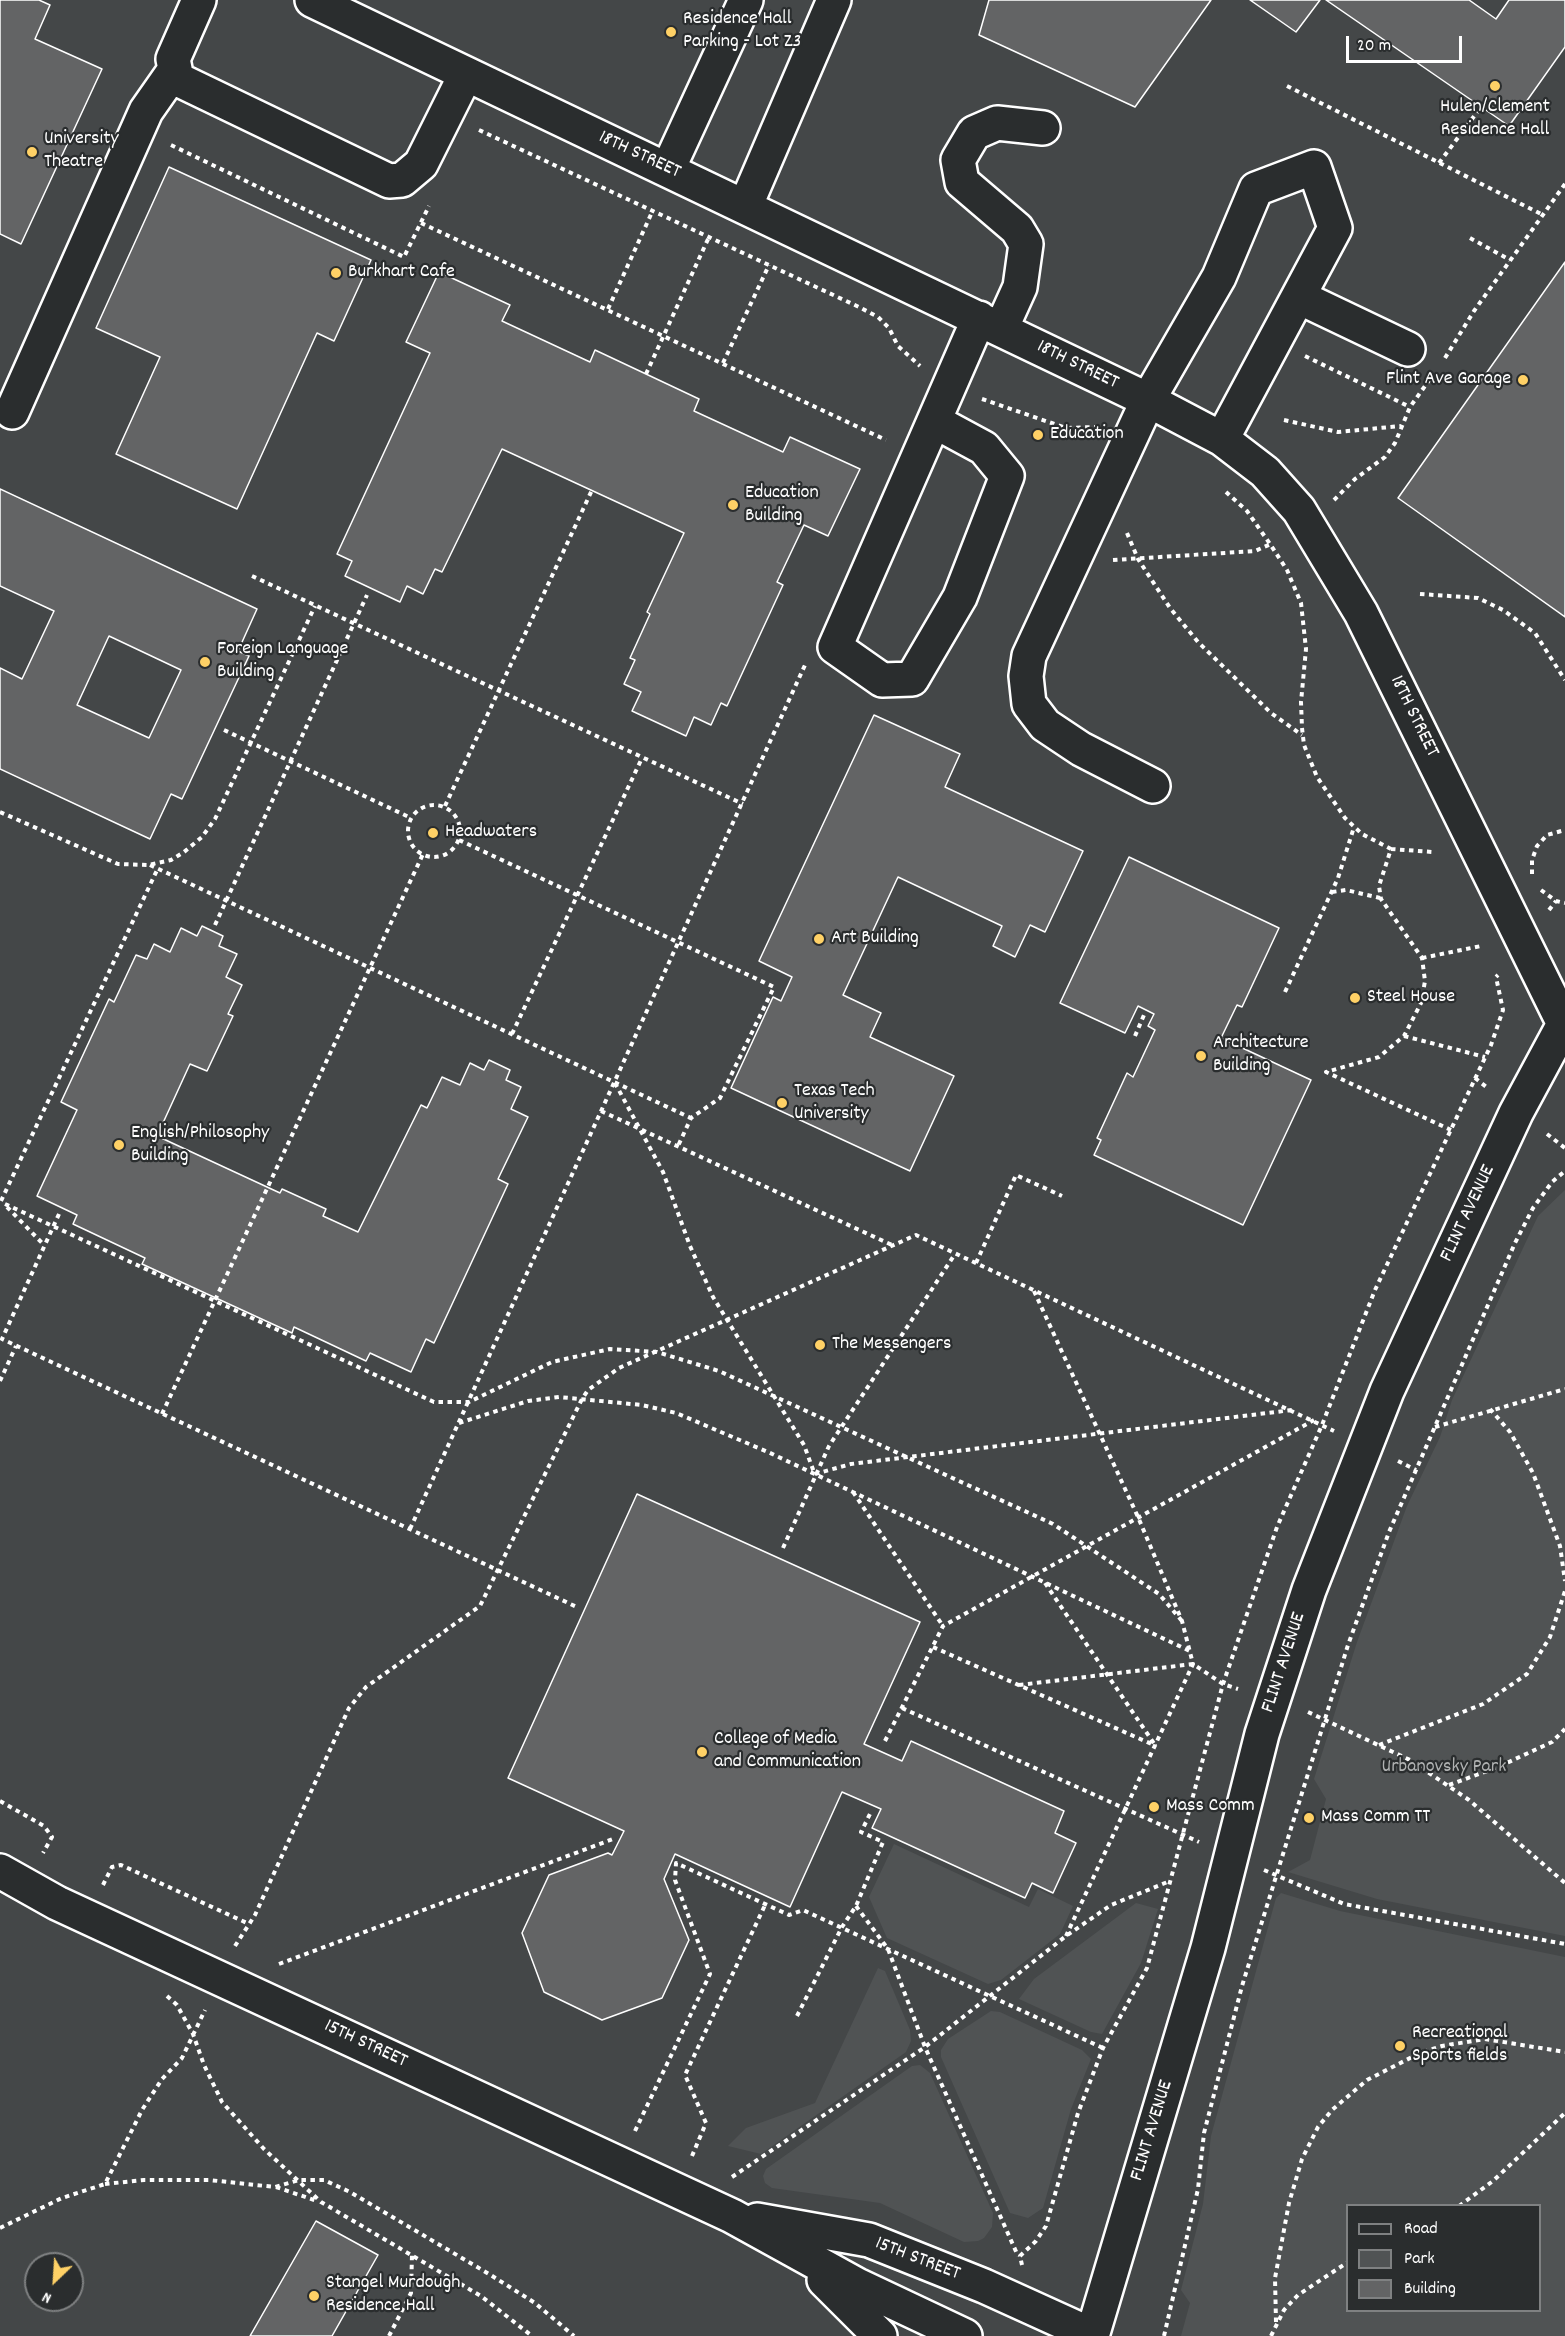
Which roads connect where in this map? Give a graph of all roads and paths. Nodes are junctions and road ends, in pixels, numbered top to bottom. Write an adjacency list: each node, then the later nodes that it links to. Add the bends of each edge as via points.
1 (199, 0): 5 (street, via 175,50)
2 (312, 0): 6 (street, 18TH STREET)
3 (746, 0): 11 (street)
4 (834, 0): 13 (street)
5 (174, 71): 6 (street, via 180,82 395,182 408,177 421,164); 33 (street, via 146,111)
6 (466, 74): 11 (street, 18TH STREET)
7 (1287, 86): 10 (path)
8 (1478, 111): 10 (path)
9 (1043, 128): 23 (street, via 997,123 974,133 958,160 962,182 1017,229 1026,244 1020,287)
10 (1439, 163): 15 (path)
11 (668, 170): 13 (street, 18TH STREET)
12 (1565, 184): 15 (path)
13 (745, 207): 23 (street, 18TH STREET)
14 (652, 210): 22 (path)
15 (1543, 215): 19 (path)
16 (421, 223): 22 (path)
17 (709, 237): 24 (path)
18 (1470, 238): 19 (path)
19 (1510, 260): 28 (path)
20 (769, 264): 27 (path)
21 (1299, 297): 25 (street); 31 (street, via 1335,228 1314,167 1256,189 1209,296); 37 (street)
22 (608, 309): 24 (path)
23 (990, 324): 31 (street, 18TH STREET); 35 (street)
24 (664, 335): 27 (path); 30 (path)
25 (1408, 349)
26 (1296, 352): 32 (path)
27 (723, 363): 38 (path)
28 (1442, 364)
29 (1435, 373): 32 (path)
30 (645, 374)
31 (1148, 400): 37 (street, 18TH STREET); 39 (street)
32 (1410, 407): 36 (path)
33 (12, 412)
34 (1284, 420): 36 (path, via 1338,432)
35 (934, 421): 35 (street, via 835,647 882,680 912,679 960,597 1007,476 984,448)
36 (1401, 426): 41 (path, via 1385,457)
37 (1222, 439): 41 (street, 18TH STREET, via 1264,472)
38 (893, 443)
39 (1108, 487): 42 (path); 43 (street)
40 (592, 490): 51 (path)
41 (1305, 520): 42 (path, via 1255,551); 86 (street, 18TH STREET, via 1361,613)
42 (1137, 559): 43 (path); 53 (path, via 1198,642 1270,713)
43 (1073, 561): 57 (street, via 1029,656 1029,704 1045,725 1081,749)
44 (252, 576): 47 (path)
45 (1420, 594): 50 (path, via 1478,598 1503,610 1535,633)
46 (367, 595): 48 (path)
47 (315, 606): 48 (path); 54 (path)
48 (354, 624): 51 (path); 56 (path)
49 (806, 662): 58 (path)
50 (1565, 680)
51 (499, 691): 55 (path); 59 (path)
52 (224, 730): 54 (path)
53 (1303, 736)
54 (251, 742): 56 (path); 69 (path, via 207,832 184,852)
55 (642, 758): 58 (path); 75 (path)
56 (290, 761): 61 (path); 77 (path)
57 (1153, 786)
58 (743, 804): 80 (path)
59 (445, 807): 61 (path, via 424,806); 65 (path, via 459,821)
60 (0, 812): 70 (path, via 110,862)
61 (411, 818): 68 (path, via 409,838)
62 (1345, 818): 63 (path)
63 (1354, 826): 66 (path); 74 (path)
64 (1565, 830): 72 (path, via 1547,835 1537,846 1532,860)
65 (459, 840): 68 (path, via 445,855); 75 (path)
66 (1391, 849): 67 (path); 76 (path, via 1379,886)
67 (1433, 852)
68 (423, 854): 83 (path)
69 (161, 863): 70 (path); 71 (path)
70 (150, 865): 71 (path)
71 (158, 868): 77 (path); 99 (path)
72 (1534, 880)
73 (1537, 886): 78 (path, via 1546,896)
74 (1331, 892): 76 (path, via 1346,890); 84 (path)
75 (577, 896): 80 (path); 87 (path)
76 (1381, 898): 82 (path)
77 (226, 900): 79 (path); 83 (path)
78 (1565, 903)
79 (215, 925)
80 (679, 943): 91 (path); 93 (path, via 774,987 720,1098)
81 (1480, 946): 82 (path)
82 (1422, 958): 89 (path, via 1425,981 1421,1003)
83 (370, 968): 87 (path); 107 (path)
84 (1285, 992)
85 (1144, 1015): 88 (path)
86 (1565, 1024): 124 (street, FLINT AVENUE, via 1516,1113)
87 (512, 1034): 91 (path)
88 (1135, 1035)
89 (1404, 1036): 90 (path); 95 (path, via 1379,1057 1326,1072)
90 (1485, 1057)
91 (615, 1082): 92 (path); 93 (path); 94 (path)
92 (602, 1111): 94 (path); 115 (path)
93 (691, 1118): 96 (path)
94 (640, 1129): 96 (path); 108 (path, via 663,1172 702,1274)
95 (1451, 1130)
96 (678, 1146): 103 (path)
97 (1565, 1171): 122 (path, via 1533,1208)
98 (1062, 1196): 105 (path, via 1016,1175)
99 (2, 1202): 101 (path); 102 (path)
100 (59, 1214): 101 (path)
101 (53, 1227): 102 (path); 107 (path)
102 (44, 1245): 109 (path, via 2,1339)
103 (892, 1246): 104 (path, via 916,1235); 108 (path)
104 (955, 1254): 105 (path); 121 (path)
105 (976, 1263): 106 (path)
106 (1033, 1289): 117 (path); 123 (path)
107 (214, 1302): 115 (path, via 434,1402); 118 (path)
108 (727, 1320): 110 (path); 113 (path)
109 (16, 1346): 111 (path); 118 (path)
110 (655, 1352): 113 (path, via 719,1371); 114 (path, via 601,1379); 115 (path, via 610,1349 570,1357)
111 (0, 1381)
112 (1565, 1389): 116 (path)
113 (773, 1394): 121 (path); 127 (path, via 804,1445)
114 (582, 1399): 120 (path, via 528,1401); 127 (path, via 676,1413); 133 (path)
115 (469, 1402): 120 (path)
116 (1490, 1409): 122 (path); 136 (path, via 1510,1432 1533,1473 1560,1546)
117 (1292, 1410): 119 (path); 123 (path)
118 (162, 1414): 130 (path)
119 (1314, 1420): 124 (path); 129 (path)
120 (459, 1423): 130 (path)
121 (842, 1426): 125 (path); 127 (path)
122 (1434, 1428): 126 (path)
123 (1100, 1433): 125 (path); 129 (path)
124 (1365, 1446): 126 (path); 146 (street, FLINT AVENUE, via 1309,1590)
125 (910, 1457): 127 (path, via 852,1464); 131 (path, via 1053,1524)
126 (1416, 1470): 147 (path, via 1389,1532)
127 (815, 1474): 128 (path); 132 (path)
128 (853, 1492): 134 (path); 140 (path)
129 (1138, 1517): 131 (path); 139 (path)
130 (410, 1529): 133 (path)
131 (1087, 1546): 134 (path); 139 (path, via 1159,1594)
132 (783, 1548)
133 (497, 1570): 138 (path); 163 (path, via 480,1606 366,1687 349,1708)
134 (1032, 1576): 135 (path); 140 (path)
135 (1044, 1581): 142 (path); 144 (path)
136 (1565, 1581)
137 (1565, 1591): 150 (path, via 1550,1637 1527,1674 1483,1704)
138 (579, 1608)
139 (1182, 1621): 142 (path)
140 (943, 1626): 141 (path)
141 (933, 1647): 145 (path); 149 (path)
142 (1192, 1652): 143 (path)
143 (1193, 1664): 144 (path); 146 (path, via 1223,1684); 151 (path)
144 (1108, 1674): 145 (path); 151 (path)
145 (1019, 1685): 151 (path)
146 (1273, 1701): 147 (path); 196 (street, FLINT AVENUE, via 1208,1948)
147 (1324, 1718): 150 (path); 197 (path, via 1239,1997 1204,2133 1198,2189)
148 (1565, 1729): 152 (path, via 1552,1742)
149 (885, 1741)
150 (1379, 1745): 152 (path)
151 (1156, 1746): 165 (path)
152 (1448, 1785): 159 (path)
153 (0, 1801): 156 (path, via 44,1826 52,1837)
154 (870, 1812): 162 (path, via 861,1832 883,1842)
155 (613, 1839): 167 (path)
156 (40, 1859)
157 (0, 1871): 168 (street, 15TH STREET, via 57,1903)
158 (1170, 1881): 165 (path, via 1111,1905)
159 (1565, 1883)
160 (101, 1887): 163 (path, via 112,1867 121,1865)
161 (766, 1904): 164 (path, via 789,1915 803,1910); 177 (path, via 676,1863 675,1880 710,1974); 178 (path, via 685,2075 706,2123)
162 (856, 1906): 164 (path); 166 (path)
163 (249, 1923): 168 (path)
164 (842, 1927): 166 (path); 171 (path)
165 (1066, 1936): 170 (path)
166 (888, 1949): 170 (path); 173 (path)
167 (272, 1967)
168 (220, 1978): 172 (path); 185 (street, 15TH STREET)
169 (160, 1990): 172 (path, via 177,2005)
170 (990, 1996): 173 (path); 174 (path)
171 (797, 2016)
172 (193, 2034): 180 (path, via 222,2102 264,2149); 181 (path, via 182,2058 162,2079 142,2110)
173 (925, 2047): 179 (path); 188 (path)
174 (1103, 2048)
175 (1565, 2052): 190 (path, via 1485,2039 1442,2046 1367,2080 1332,2109 1302,2159 1289,2203 1275,2278)
176 (1565, 2113): 184 (path, via 1493,2181)
177 (633, 2134)
178 (690, 2160)
179 (731, 2177)
180 (299, 2180): 182 (path); 183 (path); 193 (path, via 324,2180 350,2192 489,2274)
181 (105, 2184): 182 (path, via 208,2180); 186 (path, via 62,2198)
182 (275, 2187): 183 (path)
183 (321, 2202): 187 (path)
184 (1460, 2204)
185 (732, 2216): 194 (street, via 833,2286); 195 (street, 15TH STREET, via 857,2285); 196 (street, 15TH STREET, via 869,2240 984,2286)
186 (0, 2228)
187 (412, 2254): 191 (path, via 411,2293); 192 (path, via 481,2296)
188 (1020, 2256)
189 (1346, 2263): 190 (path, via 1298,2295)
190 (1276, 2322): 198 (path)
191 (389, 2336)
192 (532, 2336)
193 (574, 2336)
194 (880, 2336)
195 (965, 2336)
196 (1092, 2336)
197 (1164, 2336)
198 (1271, 2336)

